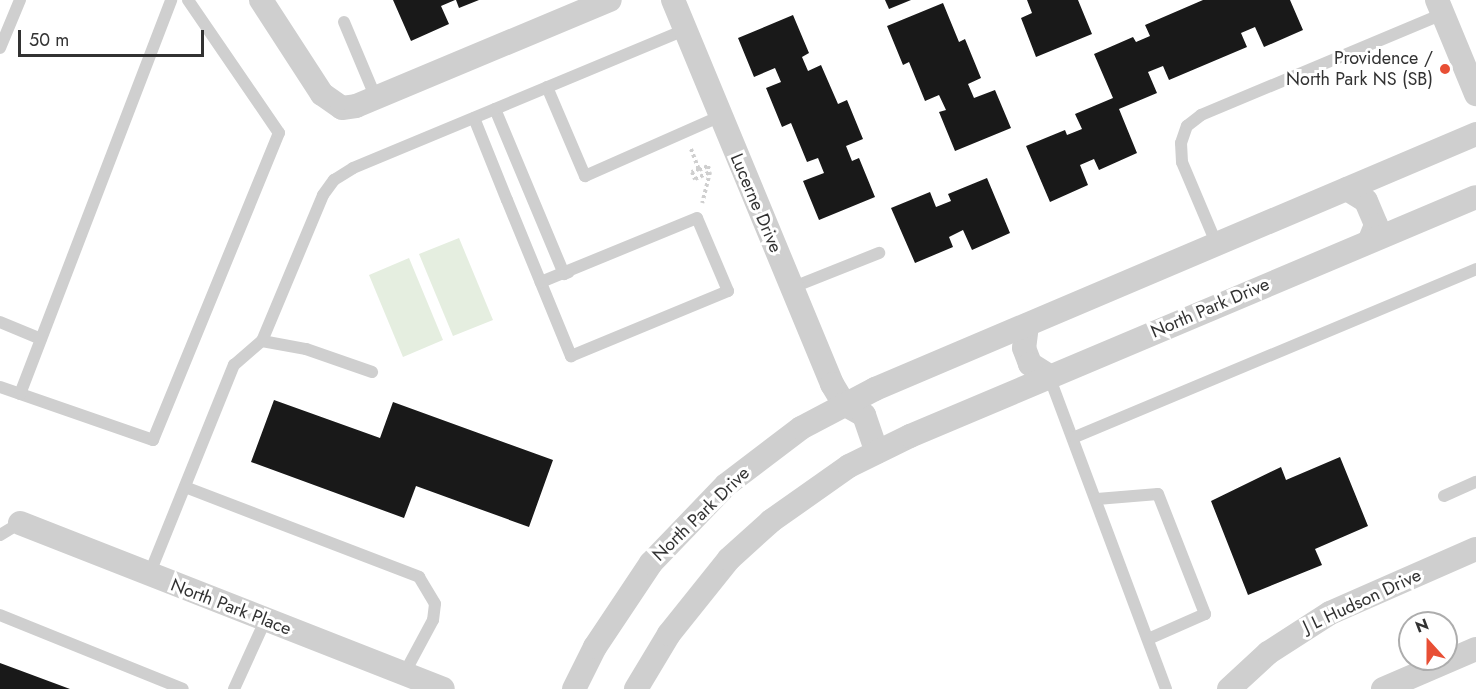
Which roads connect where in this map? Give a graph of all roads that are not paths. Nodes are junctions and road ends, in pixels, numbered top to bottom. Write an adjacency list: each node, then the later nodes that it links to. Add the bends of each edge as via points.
1 (20, 0): 10 (lane)
2 (171, 0): 30 (lane)
3 (188, 0): 35 (lane, via 279,133 153,440)
4 (261, 0): 13 (street, via 332,104 342,108)
5 (610, 0): 13 (street)
6 (674, 0): 9 (street, Lucerne Drive)
7 (1440, 7): 12 (street); 22 (lane, via 1201,115 1187,126 1181,143 1182,162)
8 (344, 22): 13 (lane)
9 (684, 30): 11 (lane); 15 (street, Lucerne Drive)
10 (0, 48)
11 (547, 87): 14 (lane); 15 (lane, via 585,176)
12 (1476, 94)
13 (376, 98)
14 (495, 109): 16 (lane); 25 (lane)
15 (719, 117): 27 (street, Lucerne Drive)
16 (474, 118): 26 (lane); 31 (lane, via 334,180 323,195)
17 (1476, 134): 18 (street, North Park Drive)
18 (1347, 189): 21 (street, via 1366,201 1376,225); 22 (street, North Park Drive)
19 (1476, 196): 21 (street, North Park Drive)
20 (698, 219): 25 (lane); 25 (lane, via 727,291 571,355 542,284); 26 (lane); 26 (lane, via 728,291 571,356)
21 (1370, 240): 33 (street, North Park Drive)
22 (1217, 245): 29 (street, North Park Drive)
23 (879, 253): 27 (lane)
24 (1476, 269): 37 (lane)
25 (564, 274)
26 (541, 282)
27 (791, 288): 36 (street, Lucerne Drive)
28 (0, 322): 30 (lane)
29 (1027, 325): 33 (street, via 1024,348 1030,364); 36 (street, North Park Drive)
30 (41, 339): 35 (lane)
31 (262, 341): 32 (lane, via 306,349); 40 (lane, via 234,365)
32 (372, 372)
33 (1049, 376): 37 (lane); 38 (street, North Park Drive)
34 (0, 387): 35 (lane)
35 (20, 394)
36 (844, 404): 38 (street, via 864,415); 55 (street, North Park Drive, via 761,456 686,523 621,605)
37 (1075, 436): 42 (lane)
38 (877, 452): 56 (street, North Park Drive, via 816,487 729,559 669,634)
39 (1476, 482): 41 (lane)
40 (185, 487): 45 (lane); 50 (lane, via 418,577 435,604 434,620)
41 (1444, 496)
42 (1098, 499): 48 (lane); 48 (lane, via 1158,494 1205,614)
43 (10, 529): 45 (street, North Park Place)
44 (1476, 549): 58 (street, J L Hudson Drive, via 1314,622 1268,653)
45 (149, 575): 47 (street, North Park Place)
46 (0, 615): 52 (lane)
47 (264, 621): 50 (street, North Park Place); 53 (lane)
48 (1148, 639): 57 (lane)
49 (1476, 649): 51 (street)
50 (404, 674): 54 (street, North Park Place)
51 (1411, 682): 59 (street)
52 (183, 689)
53 (234, 689)
54 (443, 689)
55 (574, 689)
56 (636, 689)
57 (1166, 689)
58 (1229, 689)
59 (1383, 689)

